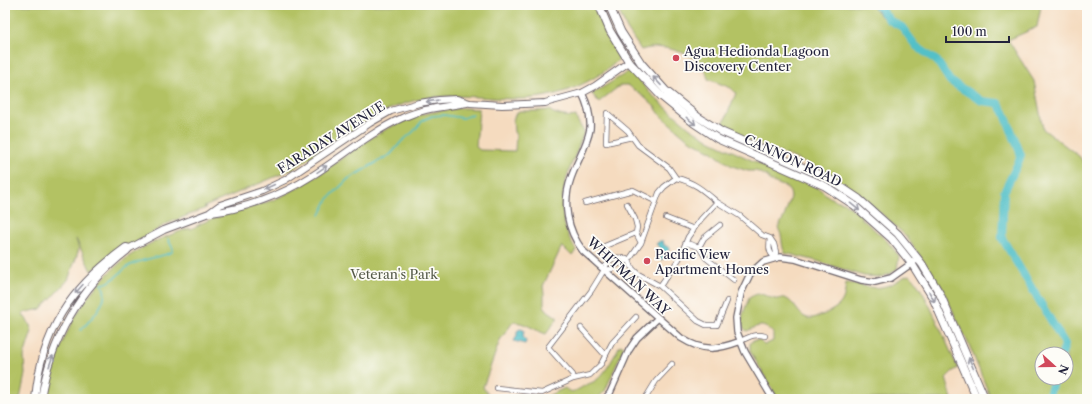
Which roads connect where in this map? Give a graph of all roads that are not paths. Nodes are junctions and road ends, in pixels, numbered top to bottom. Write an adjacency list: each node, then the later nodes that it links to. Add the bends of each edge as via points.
1 (599, 5): 4 (main road, CANNON ROAD)
2 (609, 5): 3 (main road, CANNON ROAD, via 618,27)
3 (636, 56): 4 (main road, FARADAY AVENUE); 24 (main road, CANNON ROAD, one-way to 3, via 898,234 859,199 829,179 722,132 698,117 666,91)
4 (628, 63): 5 (main road, FARADAY AVENUE); 26 (main road, CANNON ROAD, one-way to 26, via 661,96 718,139 826,186 854,205 892,239)
5 (582, 93): 6 (main road, FARADAY AVENUE, via 557,101 535,104 502,105); 27 (street, WHITMAN WAY, via 590,127 568,187 568,217 579,246)
6 (470, 102): 13 (main road, FARADAY AVENUE, one-way to 6, via 223,212 293,187 403,117 428,108); 13 (main road, FARADAY AVENUE, one-way to 13, via 457,99 439,100 391,111 370,122 285,180 262,191 220,205)
7 (632, 137): 7 (street, via 628,131 607,113 606,142); 8 (street, via 638,145 669,168)
8 (676, 178): 9 (street, via 664,187); 10 (street, via 692,182)
9 (655, 201): 11 (street, via 633,190); 18 (street)
10 (718, 202): 16 (street); 23 (street, via 762,235 770,238 769,247)
11 (584, 203)
12 (627, 204): 17 (street, via 635,219)
13 (209, 213): 21 (main road, FARADAY AVENUE, via 164,230)
14 (666, 218): 16 (street)
15 (720, 225): 20 (street, via 704,238)
16 (694, 229): 19 (street)
17 (636, 233): 18 (street); 22 (street)
18 (641, 243): 25 (street)
19 (686, 244): 20 (street); 29 (street)
20 (699, 247): 28 (street, via 706,258)
21 (130, 248): 40 (main road, FARADAY AVENUE, one-way to 40, via 126,247 100,268 64,309 40,362); 41 (main road, FARADAY AVENUE, one-way to 21, via 47,372 73,312 101,274)
22 (600, 248)
23 (775, 258): 26 (street, via 780,256 795,259 872,282 891,278); 35 (street, via 763,262 750,274 741,293 736,318)
24 (918, 258): 26 (street); 46 (main road, CANNON ROAD, one-way to 24, via 940,294)
25 (629, 260): 27 (street, via 612,269); 27 (street, via 621,256 615,258 606,264); 29 (street, via 638,274)
26 (912, 264): 45 (main road, CANNON ROAD, one-way to 45, via 933,298)
27 (604, 270): 32 (street, WHITMAN WAY); 38 (street, via 548,347)
28 (734, 280)
29 (660, 286): 30 (street, via 698,321 706,325 716,325)
30 (727, 301)
31 (636, 317): 36 (street, via 612,343)
32 (658, 318): 35 (street, WHITMAN WAY, via 681,338 700,347 714,349); 42 (street, via 629,350)
33 (582, 328): 36 (street)
34 (765, 336): 35 (street, WHITMAN WAY, via 752,336)
35 (741, 341): 44 (street)
36 (605, 356): 38 (street, via 590,375)
37 (672, 364): 43 (street, via 656,381)
38 (574, 379): 39 (street, via 542,393)
39 (497, 388)
40 (35, 399)
41 (42, 399)
42 (605, 399)
43 (645, 399)
44 (773, 399)
45 (977, 399)
46 (985, 399)

